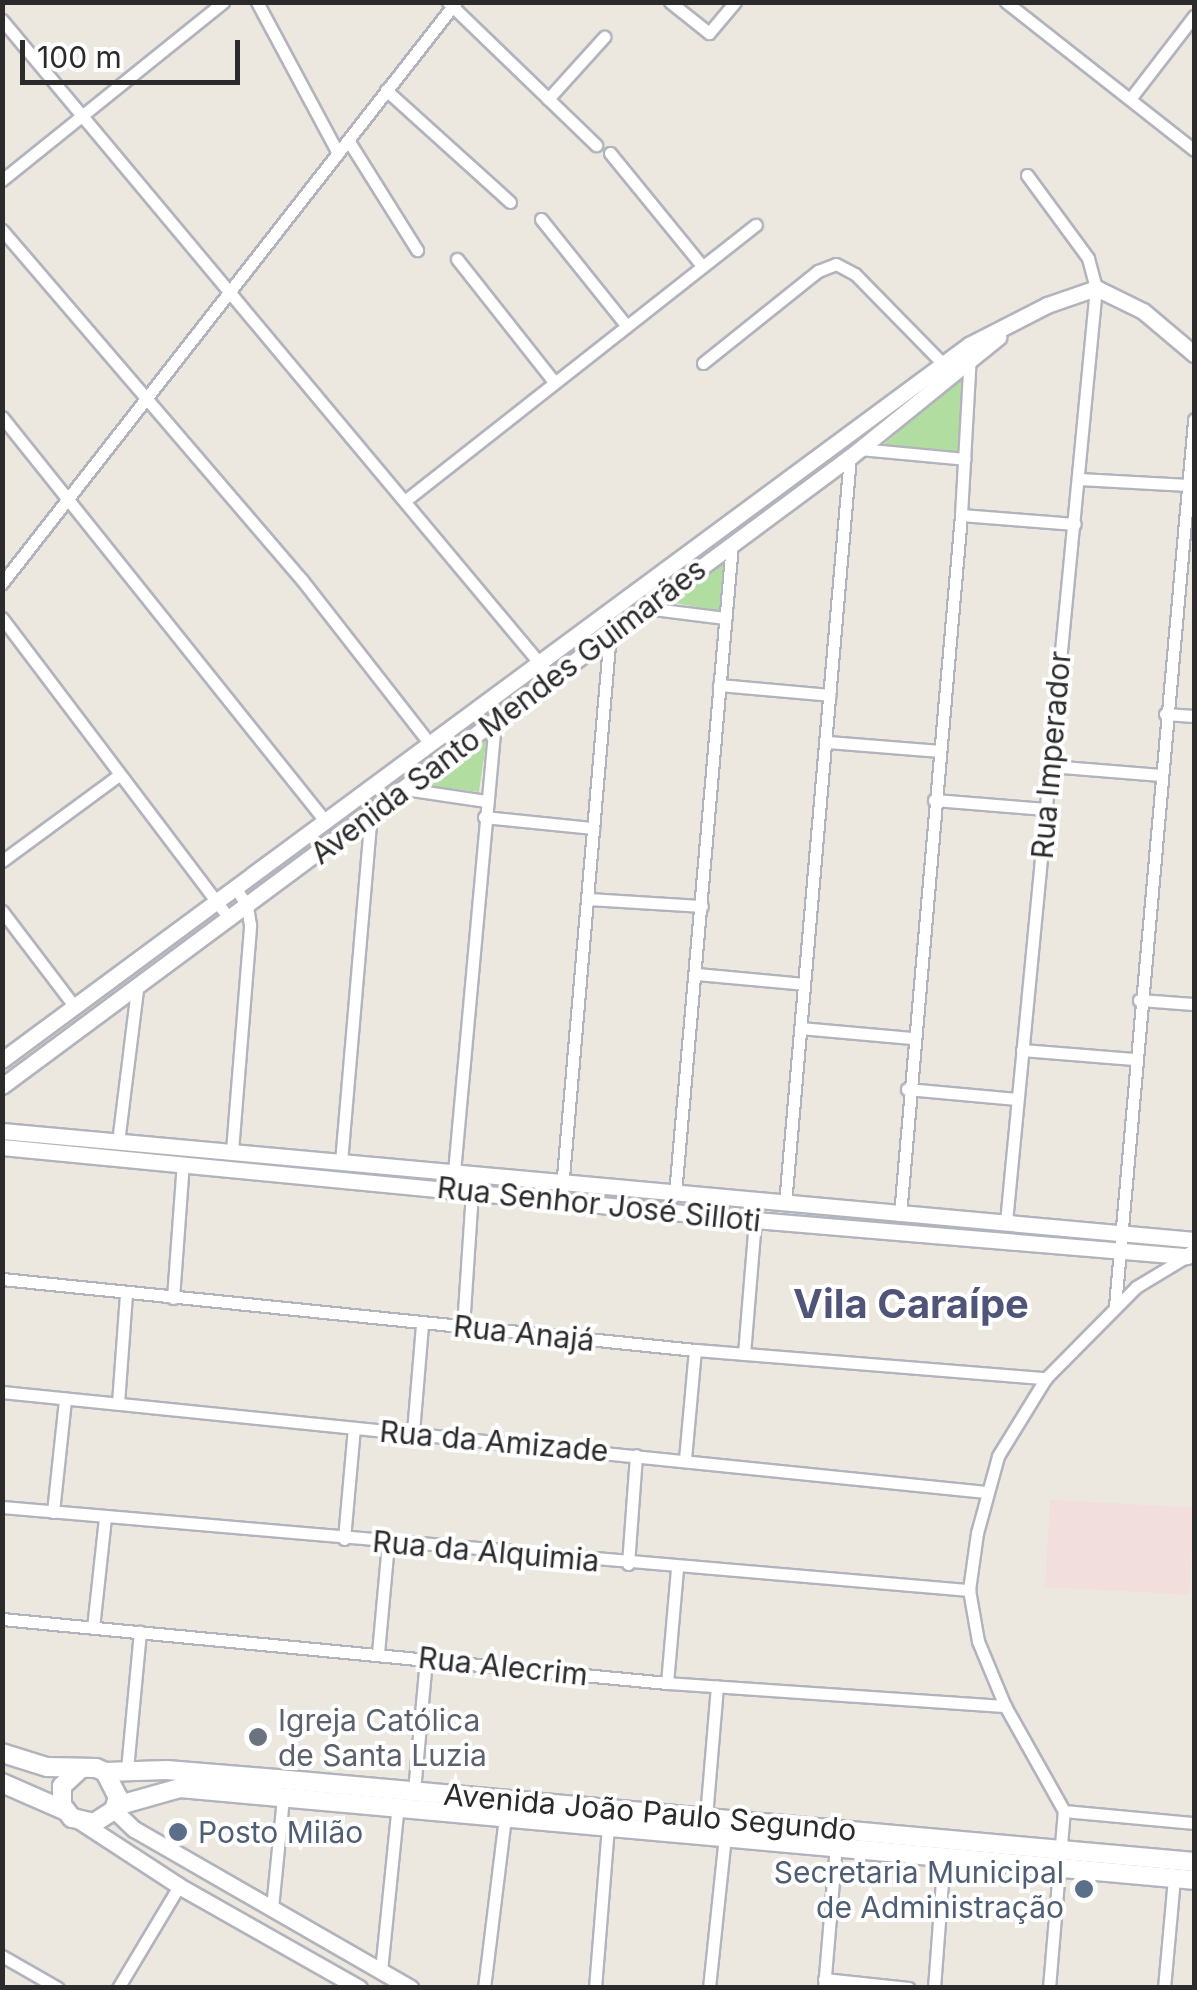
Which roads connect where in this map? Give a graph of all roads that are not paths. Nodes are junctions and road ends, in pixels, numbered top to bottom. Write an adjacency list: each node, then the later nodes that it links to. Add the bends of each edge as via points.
1 (223, 2): 13 (street)
2 (256, 2): 17 (street)
3 (670, 2): 4 (street, via 709,32)
4 (735, 2)
5 (1006, 2): 12 (street)
6 (452, 4): 10 (street); 11 (street)
7 (1194, 16): 12 (street)
8 (2, 20): 13 (street)
9 (604, 37): 11 (street)
10 (386, 90): 14 (street); 21 (street)
11 (548, 100): 15 (street)
12 (1130, 100): 16 (street)
13 (83, 116): 20 (street); 28 (street)
14 (348, 140): 17 (street); 25 (street)
15 (596, 144)
16 (1194, 150)
17 (338, 153): 28 (street)
18 (610, 153): 27 (street)
19 (1027, 175): 29 (street, via 1088,258)
20 (2, 180)
21 (510, 202)
22 (541, 219): 30 (street)
23 (756, 225): 27 (street)
24 (2, 230): 38 (street)
25 (417, 250)
26 (457, 260): 37 (street)
27 (702, 266): 30 (street)
28 (228, 288): 38 (street); 46 (street)
29 (1096, 288): 31 (street, Avenida Santo Mendes Guimarães); 33 (street, via 1143,312); 44 (street, Rua Imperador)
30 (626, 325): 37 (street)
31 (1008, 328): 32 (street, Avenida Santo Mendes Guimarães); 35 (street, Avenida Santo Mendes Guimarães)
32 (968, 345): 35 (street); 36 (street, Avenida Santo Mendes Guimarães)
33 (1194, 354)
34 (703, 363): 36 (street, via 818,271 836,264 855,274)
35 (971, 363): 42 (street, Avenida Santo Mendes Guimarães); 43 (street)
36 (943, 364): 56 (street, Avenida Santo Mendes Guimarães)
37 (554, 382): 46 (street)
38 (148, 396): 47 (street); 64 (street)
39 (2, 417): 47 (street)
40 (1194, 420): 41 (street)
41 (1193, 444): 45 (street)
42 (855, 453): 43 (street); 50 (street, Avenida Santo Mendes Guimarães); 59 (street)
43 (965, 459): 48 (street)
44 (1079, 478): 45 (street); 49 (street, Rua Imperador)
45 (1188, 485): 60 (street)
46 (406, 500): 56 (street)
47 (66, 501): 51 (street); 75 (street)
48 (962, 515): 49 (street); 65 (street)
49 (1074, 524): 66 (street, Rua Imperador)
50 (732, 544): 52 (street, Avenida Santo Mendes Guimarães); 54 (street)
51 (2, 583)
52 (644, 608): 54 (street); 55 (street, Avenida Santo Mendes Guimarães)
53 (2, 618): 67 (street)
54 (725, 618): 58 (street)
55 (610, 633): 57 (street, Avenida Santo Mendes Guimarães); 76 (street)
56 (540, 662): 57 (street); 64 (street, Avenida Santo Mendes Guimarães)
57 (552, 678): 62 (street, Avenida Santo Mendes Guimarães)
58 (719, 685): 59 (street); 82 (street)
59 (830, 695): 63 (street)
60 (1165, 714): 61 (street); 68 (street)
61 (1194, 716)
62 (495, 721): 69 (street, Avenida Santo Mendes Guimarães); 71 (street)
63 (827, 742): 65 (street); 86 (street)
64 (431, 745): 75 (street, Avenida Santo Mendes Guimarães)
65 (938, 751): 70 (street)
66 (1050, 766): 68 (street); 72 (street, Rua Imperador)
67 (118, 775): 77 (street); 80 (street)
68 (1161, 775): 88 (street)
69 (406, 789): 71 (street); 73 (street, Avenida Santo Mendes Guimarães)
70 (934, 800): 72 (street); 92 (street)
71 (486, 801): 74 (street)
72 (1046, 808): 93 (street, Rua Imperador)
73 (371, 815): 81 (street, Avenida Santo Mendes Guimarães); 103 (street)
74 (484, 817): 76 (street); 105 (street)
75 (326, 822): 78 (street, Avenida Santo Mendes Guimarães)
76 (594, 828): 79 (street)
77 (2, 862)
78 (236, 890): 80 (street, Avenida Santo Mendes Guimarães); 81 (street)
79 (590, 899): 82 (street); 107 (street)
80 (217, 903): 84 (street); 90 (street, Avenida Santo Mendes Guimarães)
81 (247, 906): 84 (street, Avenida Santo Mendes Guimarães); 102 (street)
82 (702, 906): 85 (street)
83 (2, 911): 90 (street)
84 (230, 919): 87 (street, Avenida Santo Mendes Guimarães)
85 (697, 974): 86 (street); 108 (street)
86 (804, 984): 91 (street)
87 (137, 989): 96 (street, Avenida Santo Mendes Guimarães); 100 (street)
88 (1140, 1000): 89 (street); 94 (street)
89 (1194, 1004)
90 (75, 1007): 95 (street, Avenida Santo Mendes Guimarães)
91 (800, 1028): 92 (street); 109 (street)
92 (912, 1038): 97 (street)
93 (1022, 1050): 94 (street); 98 (street, Rua Imperador)
94 (1134, 1059): 113 (street)
95 (2, 1060)
96 (2, 1086)
97 (908, 1089): 98 (street); 110 (street)
98 (1018, 1099): 112 (street, Rua Imperador)
99 (2, 1131): 100 (street, Rua Senhor José Silloti)
100 (118, 1142): 102 (street, Rua Senhor José Silloti)
101 (2, 1146): 104 (street, Rua Senhor José Silloti)
102 (232, 1151): 103 (street, Rua Senhor José Silloti)
103 (341, 1162): 105 (street, Rua Senhor José Silloti)
104 (183, 1163): 106 (street, Rua Senhor José Silloti); 119 (street)
105 (454, 1172): 107 (street, Rua Senhor José Silloti)
106 (472, 1192): 107 (street, Rua Senhor José Silloti); 122 (street)
107 (561, 1192): 108 (street, Rua Senhor José Silloti); 111 (street, Rua Senhor José Silloti)
108 (676, 1194): 109 (street, Rua Senhor José Silloti)
109 (785, 1204): 110 (street, Rua Senhor José Silloti)
110 (900, 1215): 112 (street, Rua Senhor José Silloti)
111 (755, 1220): 115 (street, Rua Senhor José Silloti); 124 (street)
112 (1006, 1222): 113 (street, Rua Senhor José Silloti)
113 (1120, 1232): 114 (street, Rua Senhor José Silloti); 115 (street)
114 (1194, 1240)
115 (1119, 1250): 116 (street, Rua Senhor José Silloti); 120 (street)
116 (1191, 1254): 120 (street)
117 (2, 1279): 118 (street, Rua Anajá)
118 (126, 1294): 119 (street, Rua Anajá); 128 (street)
119 (173, 1298): 121 (street, Rua Anajá)
120 (1115, 1306): 125 (street)
121 (422, 1324): 122 (street, Rua Anajá); 130 (street)
122 (463, 1327): 123 (street, Rua Anajá)
123 (696, 1350): 124 (street, Rua Anajá); 132 (street)
124 (744, 1354): 125 (street, Rua Anajá)
125 (1046, 1378): 133 (street, via 998,1456)
126 (2, 1392): 127 (street, Rua da Amizade)
127 (65, 1398): 128 (street, Rua da Amizade); 135 (street)
128 (118, 1403): 129 (street, Rua da Amizade)
129 (354, 1428): 130 (street, Rua da Amizade); 137 (street)
130 (412, 1432): 131 (street, Rua da Amizade)
131 (636, 1455): 132 (street, Rua da Amizade); 139 (street)
132 (686, 1459): 133 (street, Rua da Amizade)
133 (986, 1492): 141 (street)
134 (2, 1507): 135 (street, Rua da Alquimia)
135 (53, 1512): 136 (street, Rua da Alquimia)
136 (105, 1518): 137 (street, Rua da Alquimia); 143 (street)
137 (344, 1539): 138 (street, Rua da Alquimia)
138 (388, 1544): 139 (street, Rua da Alquimia); 145 (street)
139 (628, 1564): 140 (street, Rua da Alquimia)
140 (677, 1568): 141 (street, Rua da Alquimia); 147 (street)
141 (969, 1590): 149 (street, via 978,1641)
142 (2, 1619): 143 (street, Rua Alecrim)
143 (93, 1628): 144 (street, Rua Alecrim)
144 (140, 1632): 145 (street, Rua Alecrim); 152 (street)
145 (378, 1653): 146 (street, Rua Alecrim)
146 (426, 1658): 147 (street, Rua Alecrim); 155 (street)
147 (667, 1683): 148 (street, Rua Alecrim)
148 (716, 1686): 149 (street, Rua Alecrim); 161 (street)
149 (1004, 1706): 158 (street)
150 (2, 1753): 151 (main road)
151 (80, 1769): 153 (main road); 160 (main road, via 62,1786)
152 (127, 1769): 153 (main road, Avenida João Paulo Segundo); 155 (main road, Avenida João Paulo Segundo)
153 (105, 1772): 157 (main road, via 117,1788)
154 (2, 1784): 160 (main road)
155 (404, 1796): 156 (main road, Avenida João Paulo Segundo); 159 (main road, Avenida João Paulo Segundo); 161 (main road, Avenida João Paulo Segundo); 174 (street)
156 (284, 1798): 157 (main road, Avenida João Paulo Segundo, via 180,1788); 172 (street)
157 (115, 1808): 160 (main road, via 94,1823); 172 (street, via 134,1829)
158 (1064, 1811): 162 (street); 167 (street)
159 (505, 1816): 163 (main road, Avenida João Paulo Segundo); 180 (street)
160 (73, 1817): 171 (street)
161 (706, 1817): 167 (main road, Avenida João Paulo Segundo)
162 (1194, 1823)
163 (608, 1826): 164 (main road, Avenida João Paulo Segundo); 181 (street)
164 (724, 1835): 165 (main road, Avenida João Paulo Segundo); 182 (street)
165 (836, 1846): 166 (main road, Avenida João Paulo Segundo); 175 (street)
166 (944, 1856): 167 (main road, Avenida João Paulo Segundo); 184 (street)
167 (1061, 1858): 168 (main road, Avenida João Paulo Segundo); 169 (main road, Avenida João Paulo Segundo); 185 (street)
168 (1194, 1862)
169 (1174, 1878): 170 (main road, Avenida João Paulo Segundo); 186 (street)
170 (1194, 1880)
171 (179, 1886): 177 (street); 178 (street)
172 (272, 1908): 174 (street)
173 (2, 1956): 176 (street)
174 (381, 1970): 179 (street)
175 (824, 1983): 183 (street)
176 (58, 1988)
177 (118, 1988)
178 (359, 1988)
179 (410, 1988)
180 (484, 1988)
181 (595, 1988)
182 (709, 1988)
183 (910, 1988)
184 (934, 1988)
185 (1050, 1988)
186 (1164, 1988)

